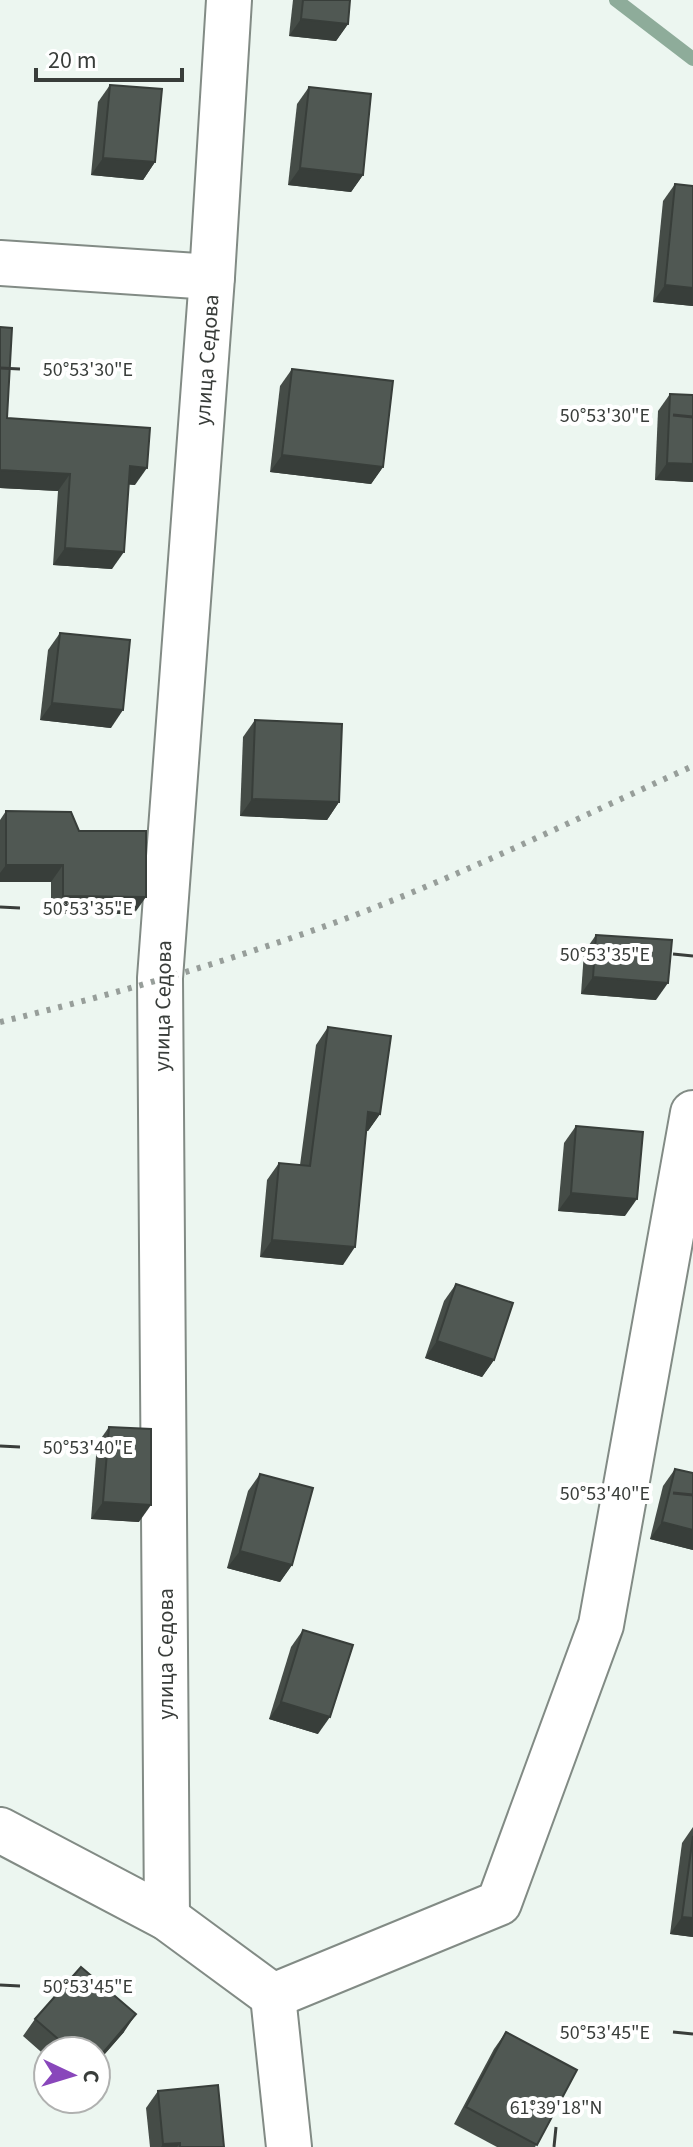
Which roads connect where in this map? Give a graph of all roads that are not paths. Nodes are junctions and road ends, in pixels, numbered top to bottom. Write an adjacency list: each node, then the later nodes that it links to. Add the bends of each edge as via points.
1 (229, 0): 3 (street, улица Седова)
2 (0, 263): 3 (street)
3 (212, 277): 6 (street, улица Седова, via 160,978)
4 (693, 1113): 7 (street, via 601,1625 499,1903)
5 (0, 1830): 6 (street)
6 (167, 1918): 7 (street)
7 (273, 1996): 8 (street)
8 (289, 2147)

